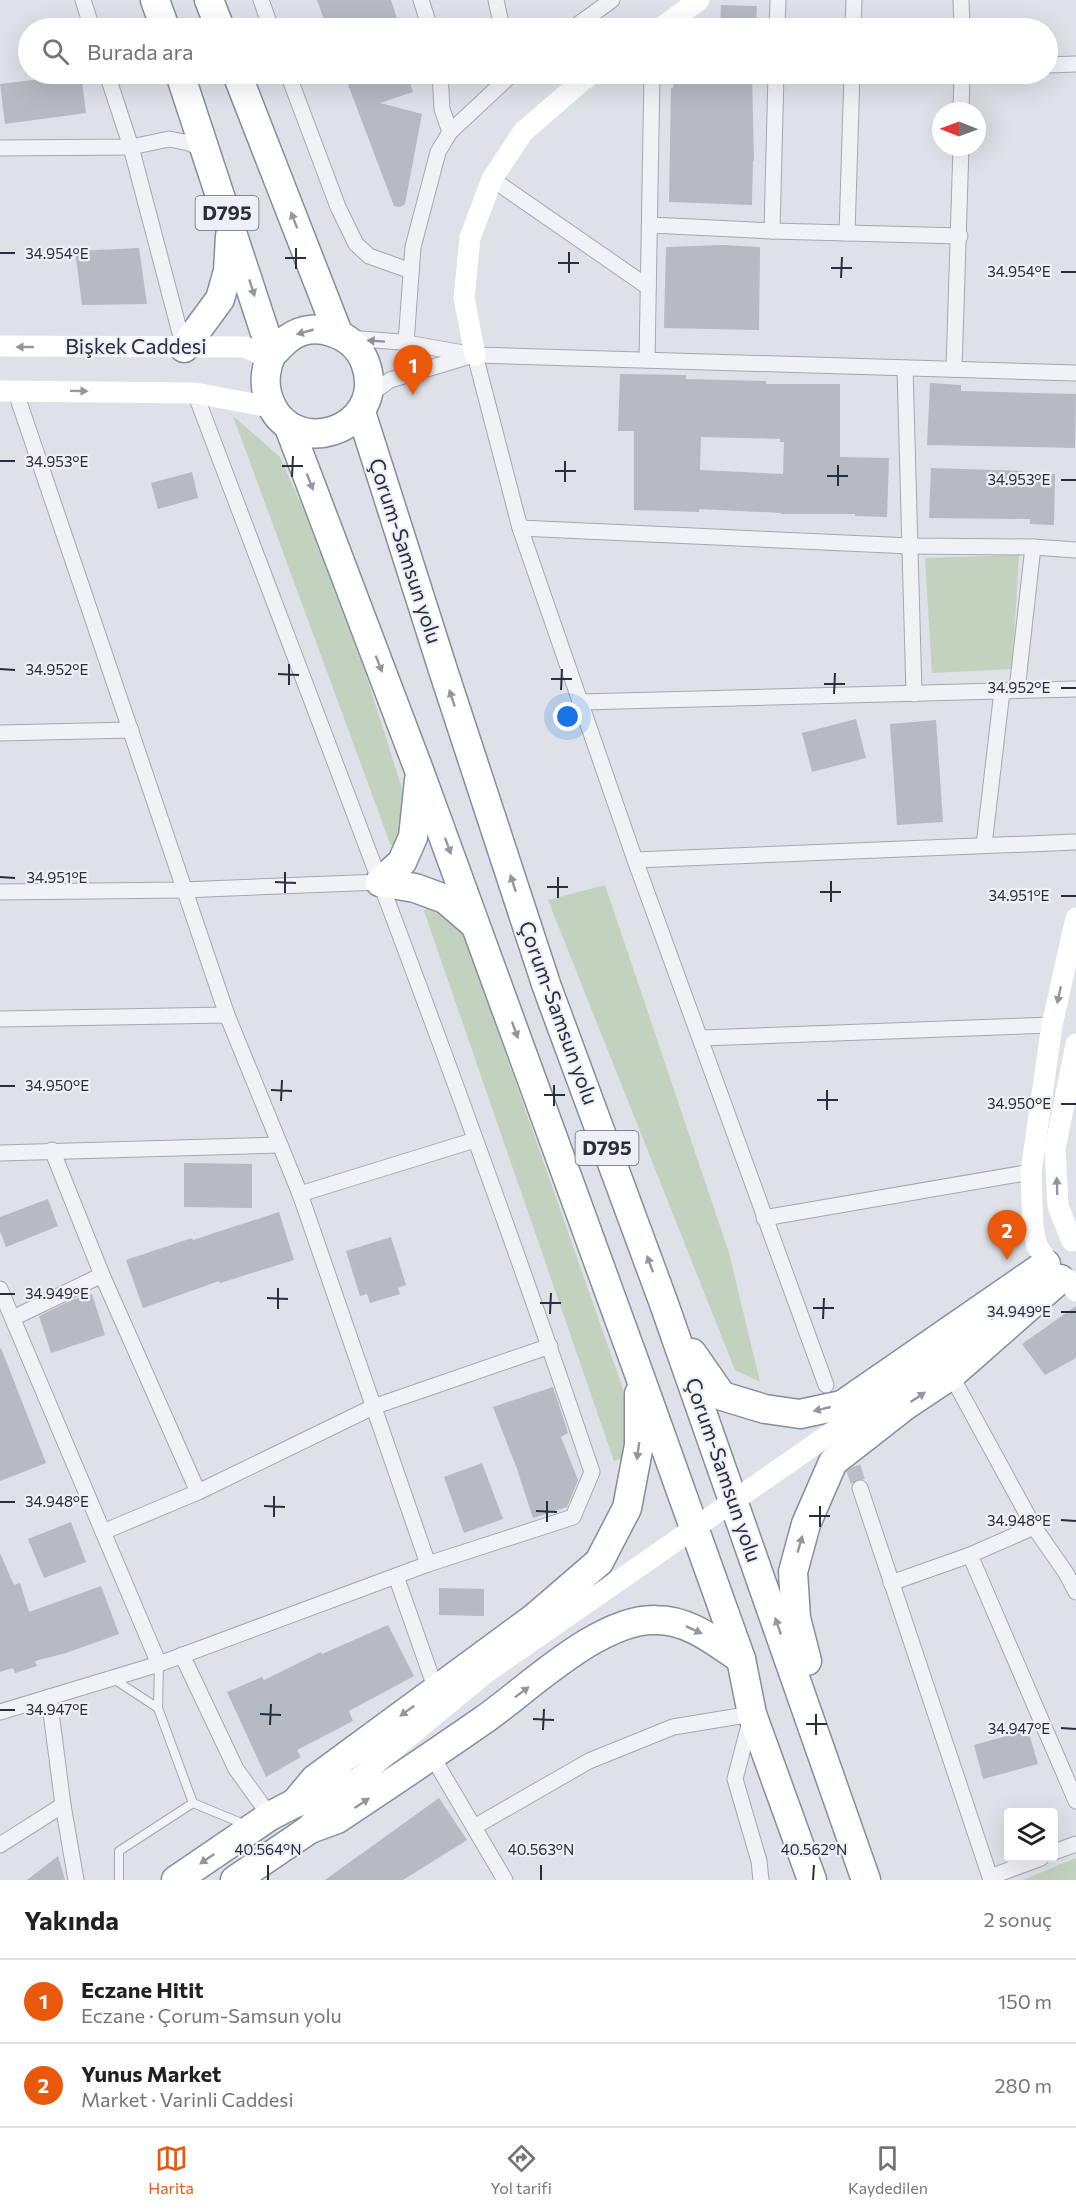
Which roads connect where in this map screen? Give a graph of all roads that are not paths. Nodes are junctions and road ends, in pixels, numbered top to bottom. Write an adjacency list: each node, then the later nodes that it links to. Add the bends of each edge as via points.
1 (83, 0): 12 (street)
2 (156, 0): 13 (highway)
3 (209, 0): 14 (highway)
4 (261, 0): 15 (street)
5 (421, 0): 16 (street)
6 (496, 0): 17 (street)
7 (612, 0): 18 (street)
8 (699, 0): 19 (street)
9 (778, 0): 20 (street)
10 (854, 0): 21 (street)
11 (961, 0): 22 (street)
12 (89, 18)
13 (162, 18)
14 (216, 18)
15 (267, 18)
16 (427, 18)
17 (500, 18)
18 (587, 18)
19 (675, 18)
20 (777, 18)
21 (853, 18)
22 (962, 18)
23 (1076, 64): 24 (street)
24 (1058, 65)
25 (110, 84): 38 (street)
26 (184, 84): 40 (highway, D795)
27 (241, 84): 50 (highway, Çorum-Samsun yolu, one-way to 27)
28 (292, 84): 48 (street, via 356,244 369,256)
29 (441, 84): 37 (street, via 442,109)
30 (501, 84): 37 (street)
31 (578, 84): 42 (street, via 523,132)
32 (652, 84): 44 (street)
33 (776, 84): 45 (street)
34 (852, 84): 46 (street)
35 (962, 84): 36 (street)
36 (961, 102)
37 (450, 132): 48 (street, via 438,152 422,206)
38 (131, 147): 39 (street); 40 (street, via 170,139); 53 (street)
39 (0, 148)
40 (207, 151): 43 (highway, D795)
41 (961, 156): 47 (street)
42 (492, 179): 49 (street); 54 (street, via 470,238 464,298)
43 (231, 225): 53 (highway, via 228,271 220,299); 55 (highway, D795, one-way to 55)
44 (650, 225): 45 (street); 49 (street)
45 (772, 231): 46 (street)
46 (847, 233): 47 (street)
47 (960, 236): 58 (street)
48 (411, 271): 51 (street)
49 (648, 287): 56 (street)
50 (343, 336): 51 (street, one-way to 50); 55 (highway, one-way to 55, via 314,329 290,337); 62 (highway, Çorum-Samsun yolu / D795, via 362,354 369,374)
51 (406, 343): 54 (street)
52 (0, 346): 53 (street, Bişkek Caddesi, one-way to 52)
53 (184, 348): 55 (street, Bişkek Caddesi, via 245,347)
54 (476, 355): 56 (street); 62 (street, via 390,380); 64 (street)
55 (271, 356): 63 (highway, D795, via 264,383)
56 (647, 360): 57 (street)
57 (905, 368): 58 (street); 65 (street)
58 (954, 369): 59 (street)
59 (1076, 373)
60 (8, 391): 61 (street, Bişkek Caddesi, one-way to 61); 72 (street)
61 (195, 393): 63 (street, Bişkek Caddesi); 78 (street)
62 (365, 404): 63 (highway, via 341,430 314,435); 99 (highway, Çorum-Samsun yolu / D795, one-way to 62, via 547,987 444,673)
63 (280, 417): 74 (highway, D795, one-way to 74)
64 (520, 528): 65 (street); 71 (street)
65 (911, 546): 66 (street); 70 (street)
66 (1034, 547): 67 (street); 69 (street)
67 (1076, 550)
68 (1076, 689): 69 (street)
69 (1009, 690): 70 (street); 76 (street)
70 (914, 694): 71 (street)
71 (580, 702): 77 (street)
72 (131, 730): 73 (street); 79 (street)
73 (0, 732)
74 (419, 770): 78 (highway, via 413,837 402,862); 82 (highway, D795, one-way to 82)
75 (1076, 842): 76 (street)
76 (984, 846): 77 (street)
77 (635, 860): 86 (street)
78 (380, 882): 79 (street); 82 (highway, via 415,888 445,899); 88 (street)
79 (183, 890): 80 (street); 83 (street)
80 (0, 892)
81 (1076, 918): 85 (street, one-way to 85)
82 (477, 927): 102 (highway, D795, one-way to 102)
83 (226, 1015): 84 (street); 89 (street)
84 (0, 1019)
85 (1052, 1025): 86 (street); 92 (street)
86 (702, 1038): 94 (street)
87 (1076, 1044): 95 (street, one-way to 87, via 1058,1206 1055,1149)
88 (475, 1140): 93 (street); 101 (street)
89 (280, 1145): 90 (street); 93 (street)
90 (52, 1150): 91 (street); 97 (street)
91 (0, 1153)
92 (1031, 1172): 94 (street); 96 (street, via 1037,1246)
93 (300, 1194): 105 (street)
94 (764, 1218): 104 (street)
95 (1074, 1242): 96 (street, via 1057,1242 1049,1249)
96 (1060, 1274): 99 (highway, one-way to 99, via 842,1405 800,1414 722,1396); 103 (highway); 126 (street, bridge, via 487,1672)
97 (102, 1275): 100 (street); 107 (street)
98 (0, 1288): 100 (street)
99 (663, 1301): 132 (highway, Çorum-Samsun yolu / D795, one-way to 99)
100 (13, 1318): 109 (street)
101 (550, 1346): 105 (street); 111 (street, via 592,1472 573,1517)
102 (638, 1371): 117 (highway, D795); 120 (highway, one-way to 120, via 639,1444 627,1508 599,1562 534,1618)
103 (951, 1376): 108 (street); 132 (highway, one-way to 103, via 796,1618 793,1572 806,1524 833,1462 906,1405)
104 (826, 1385)
105 (373, 1407): 107 (street); 111 (street)
106 (860, 1488): 114 (street)
107 (198, 1492): 109 (street)
108 (1034, 1527): 110 (street); 112 (street)
109 (103, 1532): 118 (street)
110 (970, 1555): 114 (street); 127 (street)
111 (428, 1564): 113 (street)
112 (1071, 1570): 115 (street)
113 (396, 1576): 116 (street); 120 (street)
114 (891, 1582): 139 (street)
115 (1076, 1592)
116 (182, 1655): 118 (street); 131 (street)
117 (741, 1659): 124 (highway, D795); 125 (highway, one-way to 117, via 575,1651 636,1622 677,1622 699,1630)
118 (159, 1664): 119 (street); 122 (lane)
119 (111, 1678): 121 (street); 122 (lane)
120 (436, 1690): 129 (highway, one-way to 129, via 315,1779)
121 (49, 1697): 123 (street); 130 (street)
122 (158, 1708): 128 (lane)
123 (0, 1712)
124 (752, 1714): 133 (street, via 673,1727 589,1761); 145 (street, via 735,1779); 146 (highway, D795)
125 (432, 1756): 133 (street); 134 (highway, one-way to 125, via 338,1820)
126 (351, 1784): 129 (highway); 134 (highway)
127 (1076, 1801)
128 (193, 1803): 131 (lane); 141 (lane, via 119,1851)
129 (296, 1803): 131 (highway)
130 (63, 1805): 136 (street); 140 (street)
131 (261, 1822): 142 (highway, one-way to 142)
132 (848, 1826): 147 (highway, Çorum-Samsun yolu / D795)
133 (474, 1827): 144 (street)
134 (310, 1829): 143 (highway)
135 (1076, 1844): 137 (street)
136 (0, 1845)
137 (1058, 1850)
138 (1030, 1862): 139 (street)
139 (991, 1879)
140 (76, 1880)
141 (119, 1880)
142 (176, 1880)
143 (235, 1880)
144 (505, 1880)
145 (761, 1880)
146 (812, 1880)
147 (866, 1880)

